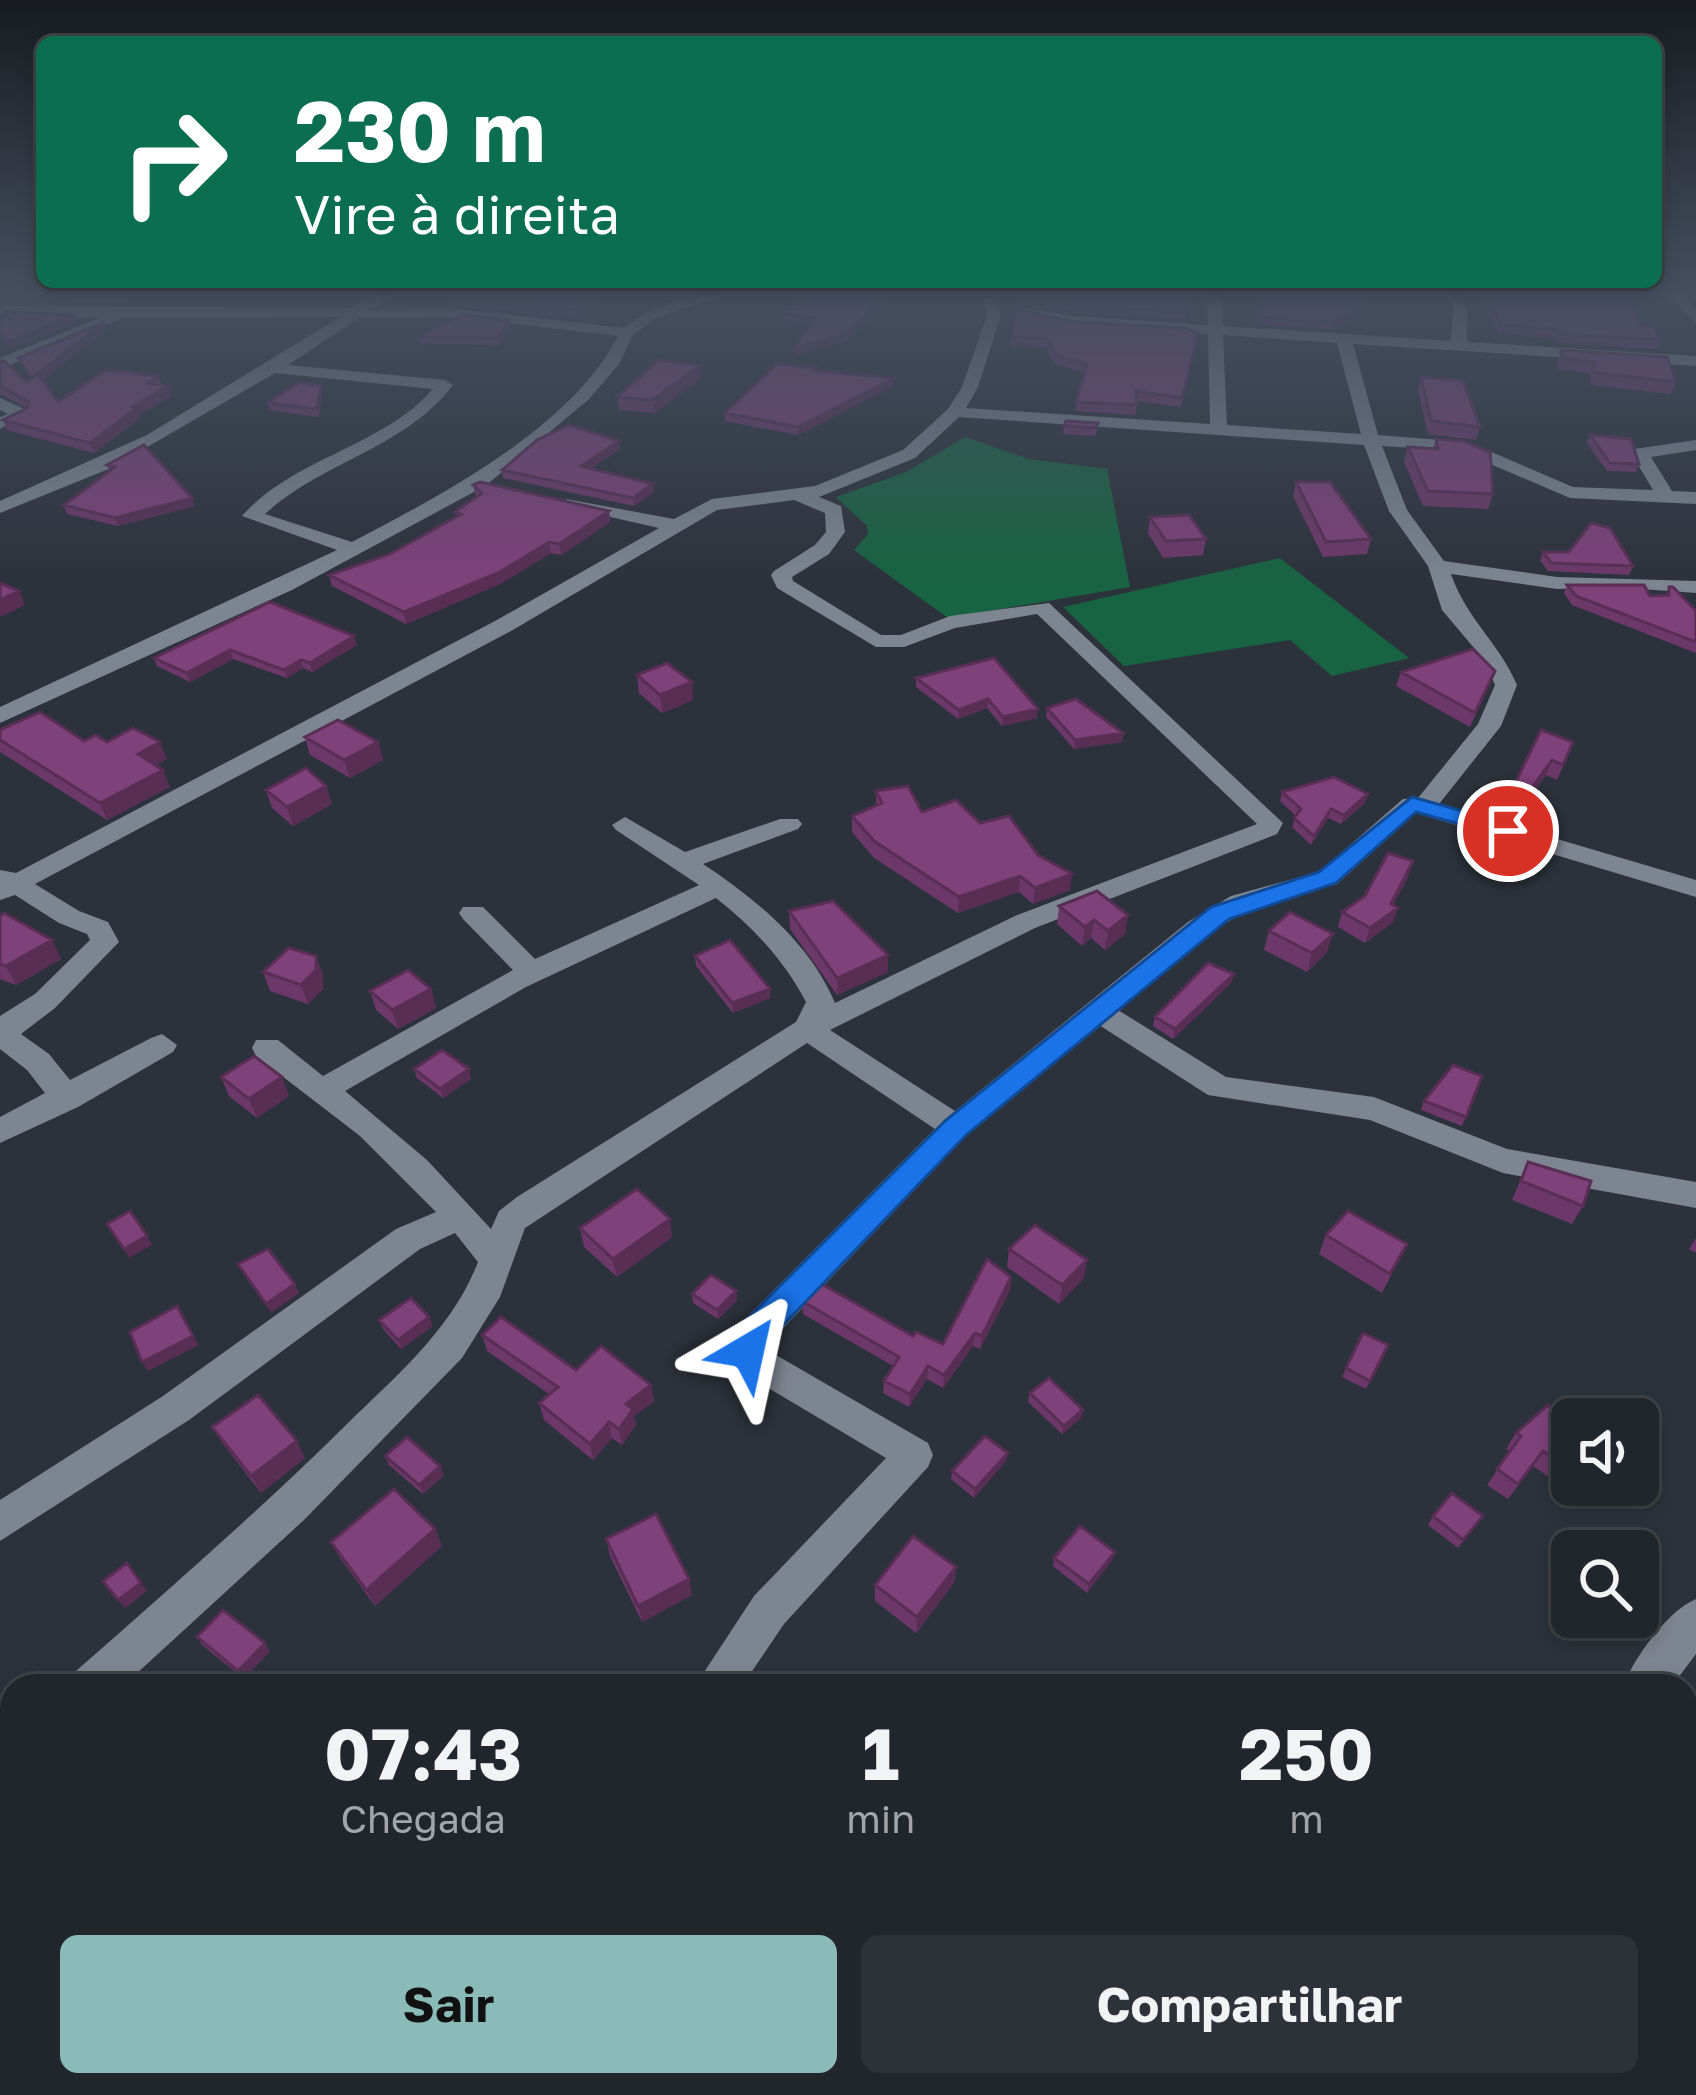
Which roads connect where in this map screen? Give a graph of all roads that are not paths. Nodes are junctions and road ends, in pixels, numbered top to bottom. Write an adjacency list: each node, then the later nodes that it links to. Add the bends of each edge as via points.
1 (240, 389): 19 (street, via 141,450)
2 (442, 389): 23 (street, via 426,411 300,480 252,516)
3 (589, 389): 13 (street)
4 (969, 389): 8 (street)
5 (1219, 389): 10 (street)
6 (1358, 389): 11 (street)
7 (0, 403): 9 (street, via 21,414)
8 (955, 412): 10 (street); 16 (street, via 891,464)
9 (0, 424)
10 (1219, 432): 11 (street)
11 (1371, 440): 18 (street, via 1479,449 1570,492); 24 (street, via 1398,511)
12 (1696, 445): 18 (street, via 1640,453)
13 (478, 482): 14 (street); 23 (street)
14 (501, 487)
15 (0, 489): 19 (street)
16 (799, 495): 22 (street, via 725,501); 37 (street, via 834,511 838,530 833,542 781,575 784,584 890,643 950,622 1042,607 1270,824 1025,922)
17 (545, 496): 22 (street)
18 (1666, 497): 20 (street)
19 (27, 498): 21 (street)
20 (1696, 498)
21 (0, 507)
22 (679, 526): 31 (street, via 483,637)
23 (356, 550): 26 (street)
24 (1438, 566): 25 (street, via 1557,583); 27 (street, via 1453,610 1495,658 1506,685 1489,726)
25 (1696, 587)
26 (0, 716)
27 (1426, 805): 33 (street); 36 (street, via 1412,804 1328,878 1220,913)
28 (789, 824): 30 (street)
29 (625, 825): 30 (street)
30 (682, 862): 32 (street)
31 (4, 883): 41 (street, via 98,928 105,942 45,1001 3,1028)
32 (718, 887): 35 (street); 37 (street, via 749,910 814,987 820,1002)
33 (1696, 890)
34 (473, 914): 35 (street)
35 (530, 970): 40 (street)
36 (1098, 1011): 42 (street); 44 (street, via 1219,1088 1374,1109 1503,1161)
37 (807, 1029): 42 (street); 46 (street, via 529,1206 512,1220)
38 (162, 1046): 41 (street)
39 (267, 1048): 40 (street)
40 (322, 1091): 45 (street, via 369,1123)
41 (67, 1099): 43 (street)
42 (956, 1127): 50 (street, via 750,1338 748,1351 763,1366 914,1455 769,1610)
43 (0, 1131)
44 (1696, 1196)
45 (461, 1216): 46 (street); 47 (street, via 369,1264 176,1408)
46 (497, 1260): 49 (street, via 449,1347 290,1508)
47 (0, 1522)
48 (1696, 1620): 51 (street)
49 (104, 1674)
50 (725, 1674)
51 (1654, 1674)

